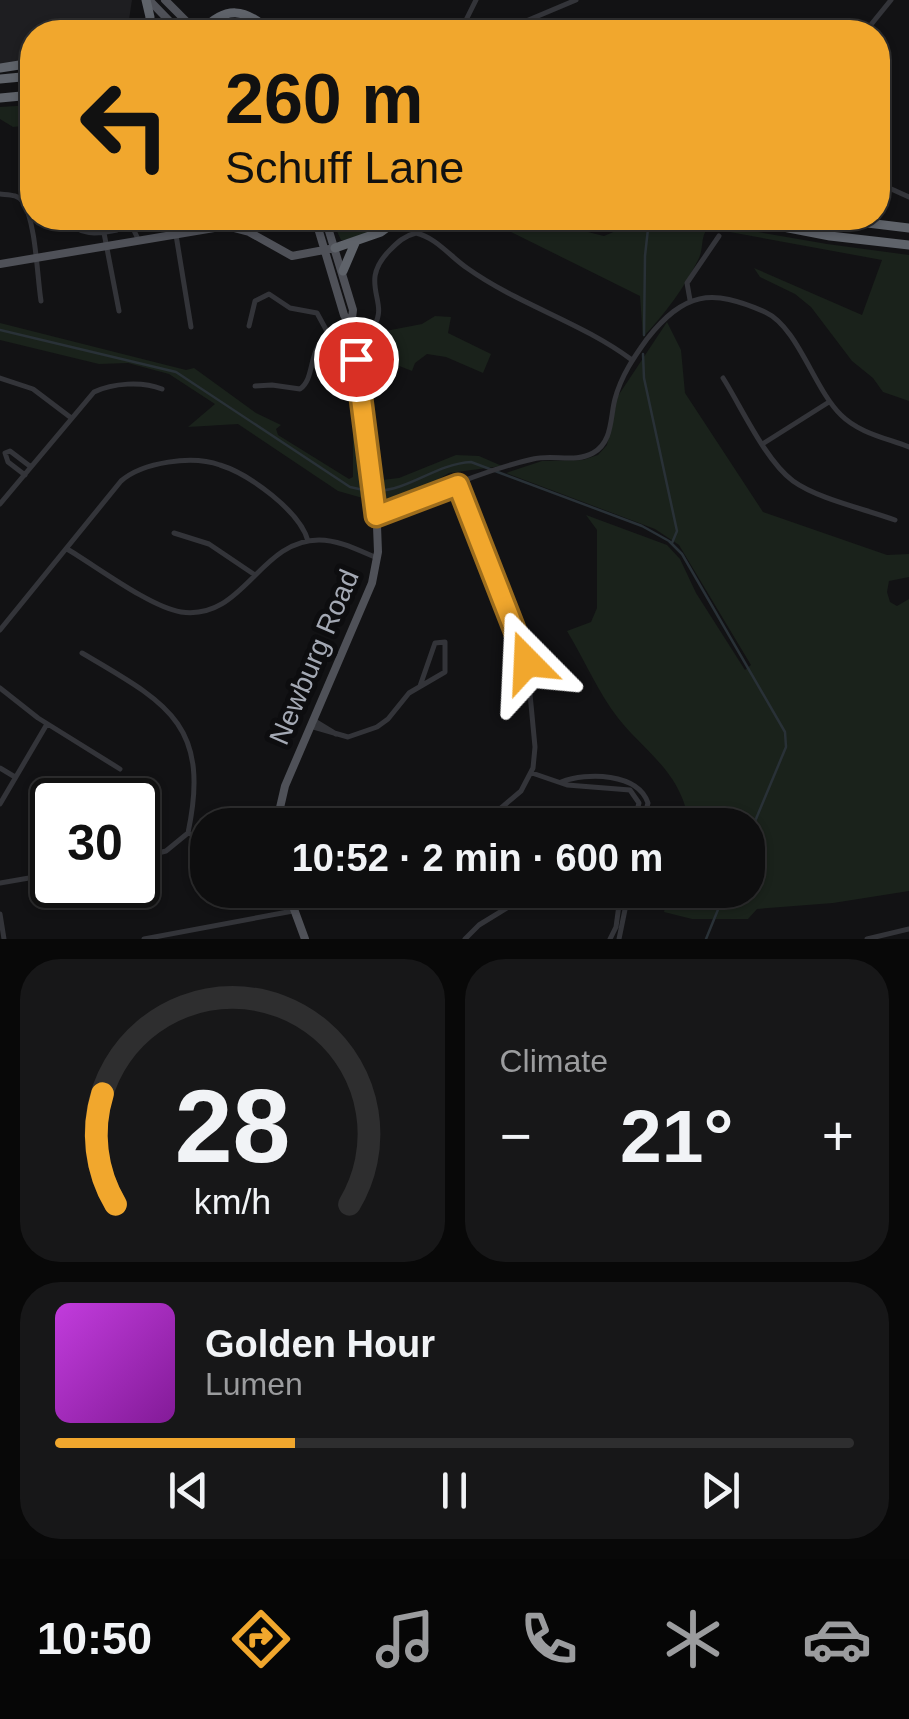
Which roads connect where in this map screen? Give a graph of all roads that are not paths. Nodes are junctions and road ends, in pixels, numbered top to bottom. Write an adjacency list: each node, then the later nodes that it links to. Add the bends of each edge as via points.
1 (147, 0): 5 (main road)
2 (165, 0): 6 (main road)
3 (576, 0): 9 (street)
4 (891, 0): 10 (street)
5 (168, 20)
6 (186, 20)
7 (213, 20): 8 (highway, via 234,11)
8 (256, 20)
9 (528, 20)
10 (875, 20)
11 (29, 230): 29 (street)
12 (80, 230): 21 (street)
13 (116, 230): 21 (street)
14 (134, 230): 24 (street)
15 (207, 230): 22 (main road)
16 (242, 230): 28 (main road, via 292,256)
17 (321, 230): 28 (main road, Newburg Road)
18 (327, 230): 28 (main road, Newburg Road)
19 (383, 230): 25 (highway)
20 (799, 230): 26 (highway)
21 (104, 233): 27 (street)
22 (176, 235): 24 (main road); 36 (street)
23 (719, 236): 32 (street, via 687,283)
24 (139, 241): 27 (main road)
25 (357, 241): 28 (highway); 31 (highway)
26 (909, 245)
27 (106, 246): 29 (main road); 34 (street)
28 (330, 249): 31 (main road, Newburg Road); 37 (main road, Newburg Road)
29 (34, 258): 30 (main road); 33 (street)
30 (0, 264)
31 (342, 270): 37 (main road, Newburg Road)
32 (690, 300): 39 (street, via 669,313); 44 (street, via 727,298 773,316)
33 (41, 301)
34 (118, 311)
35 (250, 326): 38 (street, via 255,300 268,294 290,308 317,313)
36 (192, 327)
37 (352, 329): 38 (street); 39 (street, via 376,323 377,265 416,233 481,278); 52 (main road, Newburg Road)
38 (330, 335): 42 (street, via 312,357 304,387)
39 (632, 360): 50 (street, via 599,449 583,457 538,458)
40 (0, 378): 45 (street, via 33,389)
41 (723, 378): 46 (street)
42 (255, 386)
43 (162, 389): 45 (street, via 105,388)
44 (828, 402): 46 (street); 47 (street, via 857,428)
45 (70, 418): 48 (street)
46 (764, 442): 53 (street, via 796,483)
47 (909, 447)
48 (31, 467): 49 (street); 49 (street, via 5,453)
49 (24, 475): 51 (street)
50 (458, 485): 52 (street); 67 (street, via 527,662)
51 (0, 504)
52 (376, 516): 57 (main road, Newburg Road)
53 (895, 520)
54 (174, 532): 58 (street, via 209,544)
55 (308, 541): 56 (street, via 294,513 235,472 190,462 150,464 130,473); 57 (street, via 334,542); 58 (street, via 280,552)
56 (67, 549): 58 (street, via 183,612 223,605); 59 (street)
57 (377, 558): 63 (main road, Newburg Road)
58 (255, 576)
59 (0, 630)
60 (82, 652): 73 (street, via 146,691 183,732 196,776)
61 (420, 686): 61 (street, via 445,672 442,641 435,643); 63 (street, via 383,724 352,737)
62 (0, 688): 64 (street)
63 (311, 723): 70 (main road, Newburg Road)
64 (47, 724): 66 (street); 68 (street)
65 (0, 768): 68 (street)
66 (120, 769)
67 (532, 773): 71 (street); 72 (street, via 560,782 633,783 646,798)
68 (15, 777): 69 (street)
69 (0, 804)
70 (280, 808)
71 (502, 808)
72 (644, 808)
73 (188, 832): 74 (street)
74 (160, 852)
75 (30, 878): 76 (street)
76 (0, 883)
77 (293, 908): 81 (main road)
78 (507, 908): 87 (street)
79 (619, 908): 88 (street)
80 (625, 908): 89 (street)
81 (294, 911): 85 (street); 86 (main road)
82 (0, 914): 84 (street)
83 (909, 930): 90 (street)
84 (4, 939)
85 (144, 939)
86 (305, 939)
87 (465, 939)
88 (610, 939)
89 (619, 939)
90 (867, 939)

